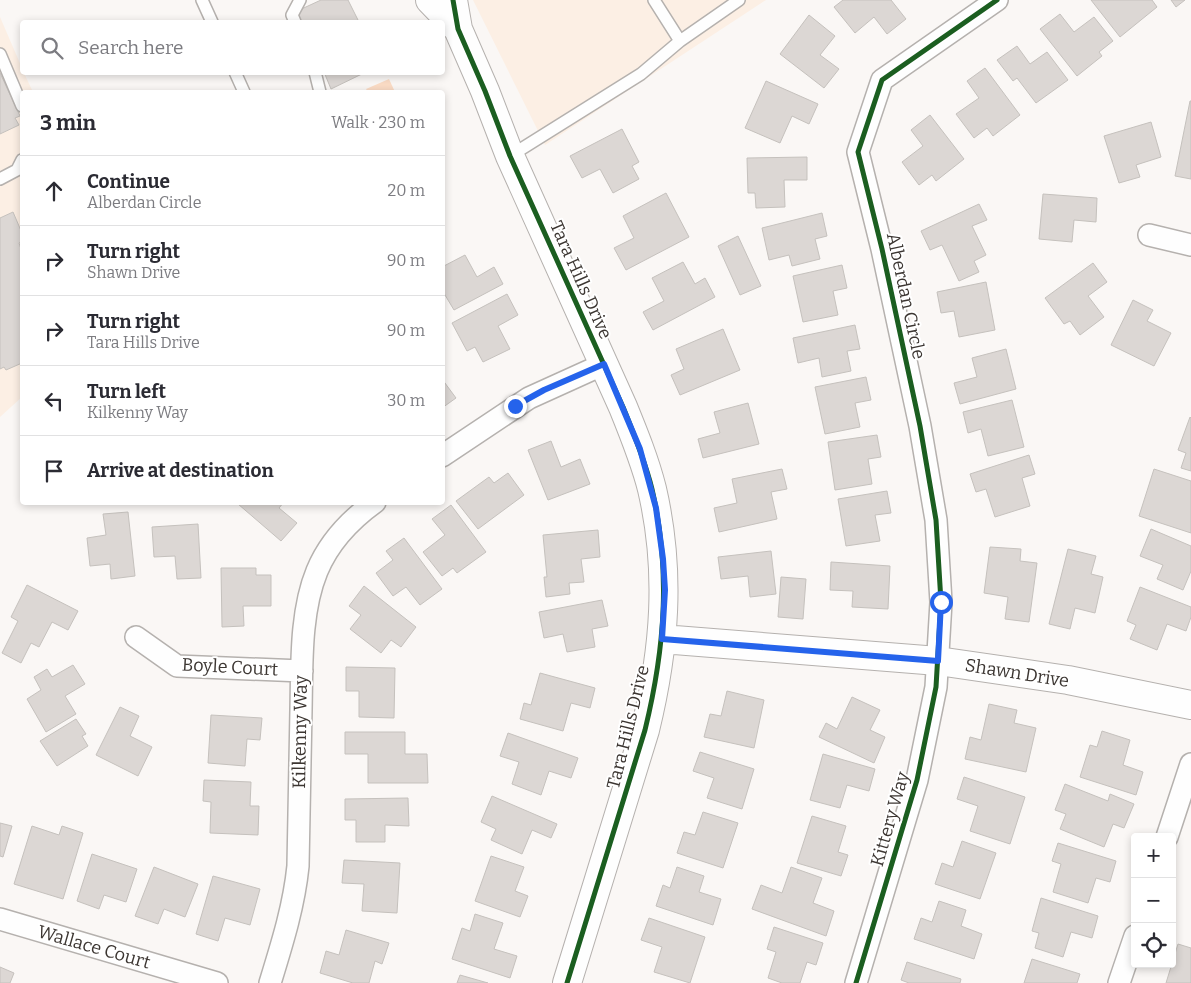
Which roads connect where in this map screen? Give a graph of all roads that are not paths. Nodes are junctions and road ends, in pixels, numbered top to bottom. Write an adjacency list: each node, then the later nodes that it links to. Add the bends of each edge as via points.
1 (202, 0): 8 (lane)
2 (300, 0): 9 (lane, via 292,15)
3 (430, 0): 10 (street, Tara Hills Drive)
4 (454, 0): 10 (street, Tara Hills Drive)
5 (654, 0): 11 (lane)
6 (739, 0): 11 (lane)
7 (997, 0): 28 (street, Alberdan Circle, via 882,80 858,152 920,426 936,520 941,602)
8 (211, 20)
9 (294, 20)
10 (458, 29): 18 (street, Tara Hills Drive)
11 (680, 40): 18 (lane, via 642,74)
12 (0, 54): 17 (lane)
13 (236, 75): 15 (lane)
14 (317, 75): 16 (lane)
15 (243, 90)
16 (320, 90)
17 (20, 101)
18 (510, 156): 23 (street, Tara Hills Drive)
19 (20, 164): 20 (lane, via 17,170)
20 (0, 179)
21 (1149, 235): 22 (street)
22 (1191, 245)
23 (604, 364): 24 (street, via 529,398); 27 (street, Tara Hills Drive, via 640,449 656,508 665,590)
24 (445, 454)
25 (372, 505): 29 (street, Kilkenny Way, via 346,525 318,568 307,601)
26 (136, 637): 29 (street, Boyle Court, via 177,666)
27 (662, 639): 28 (street, Shawn Drive); 37 (street, Tara Hills Drive, via 645,730)
28 (938, 661): 30 (street, Shawn Drive, via 1068,680); 38 (street, Kittery Way, via 936,687 917,780)
29 (302, 670): 36 (street, Kilkenny Way, via 298,866 291,914)
30 (1191, 706)
31 (1191, 764): 32 (street)
32 (1168, 833)
33 (0, 920): 35 (street, Wallace Court)
34 (1131, 948): 39 (street)
35 (218, 983)
36 (270, 983)
37 (567, 983)
38 (856, 983)
39 (1119, 983)

